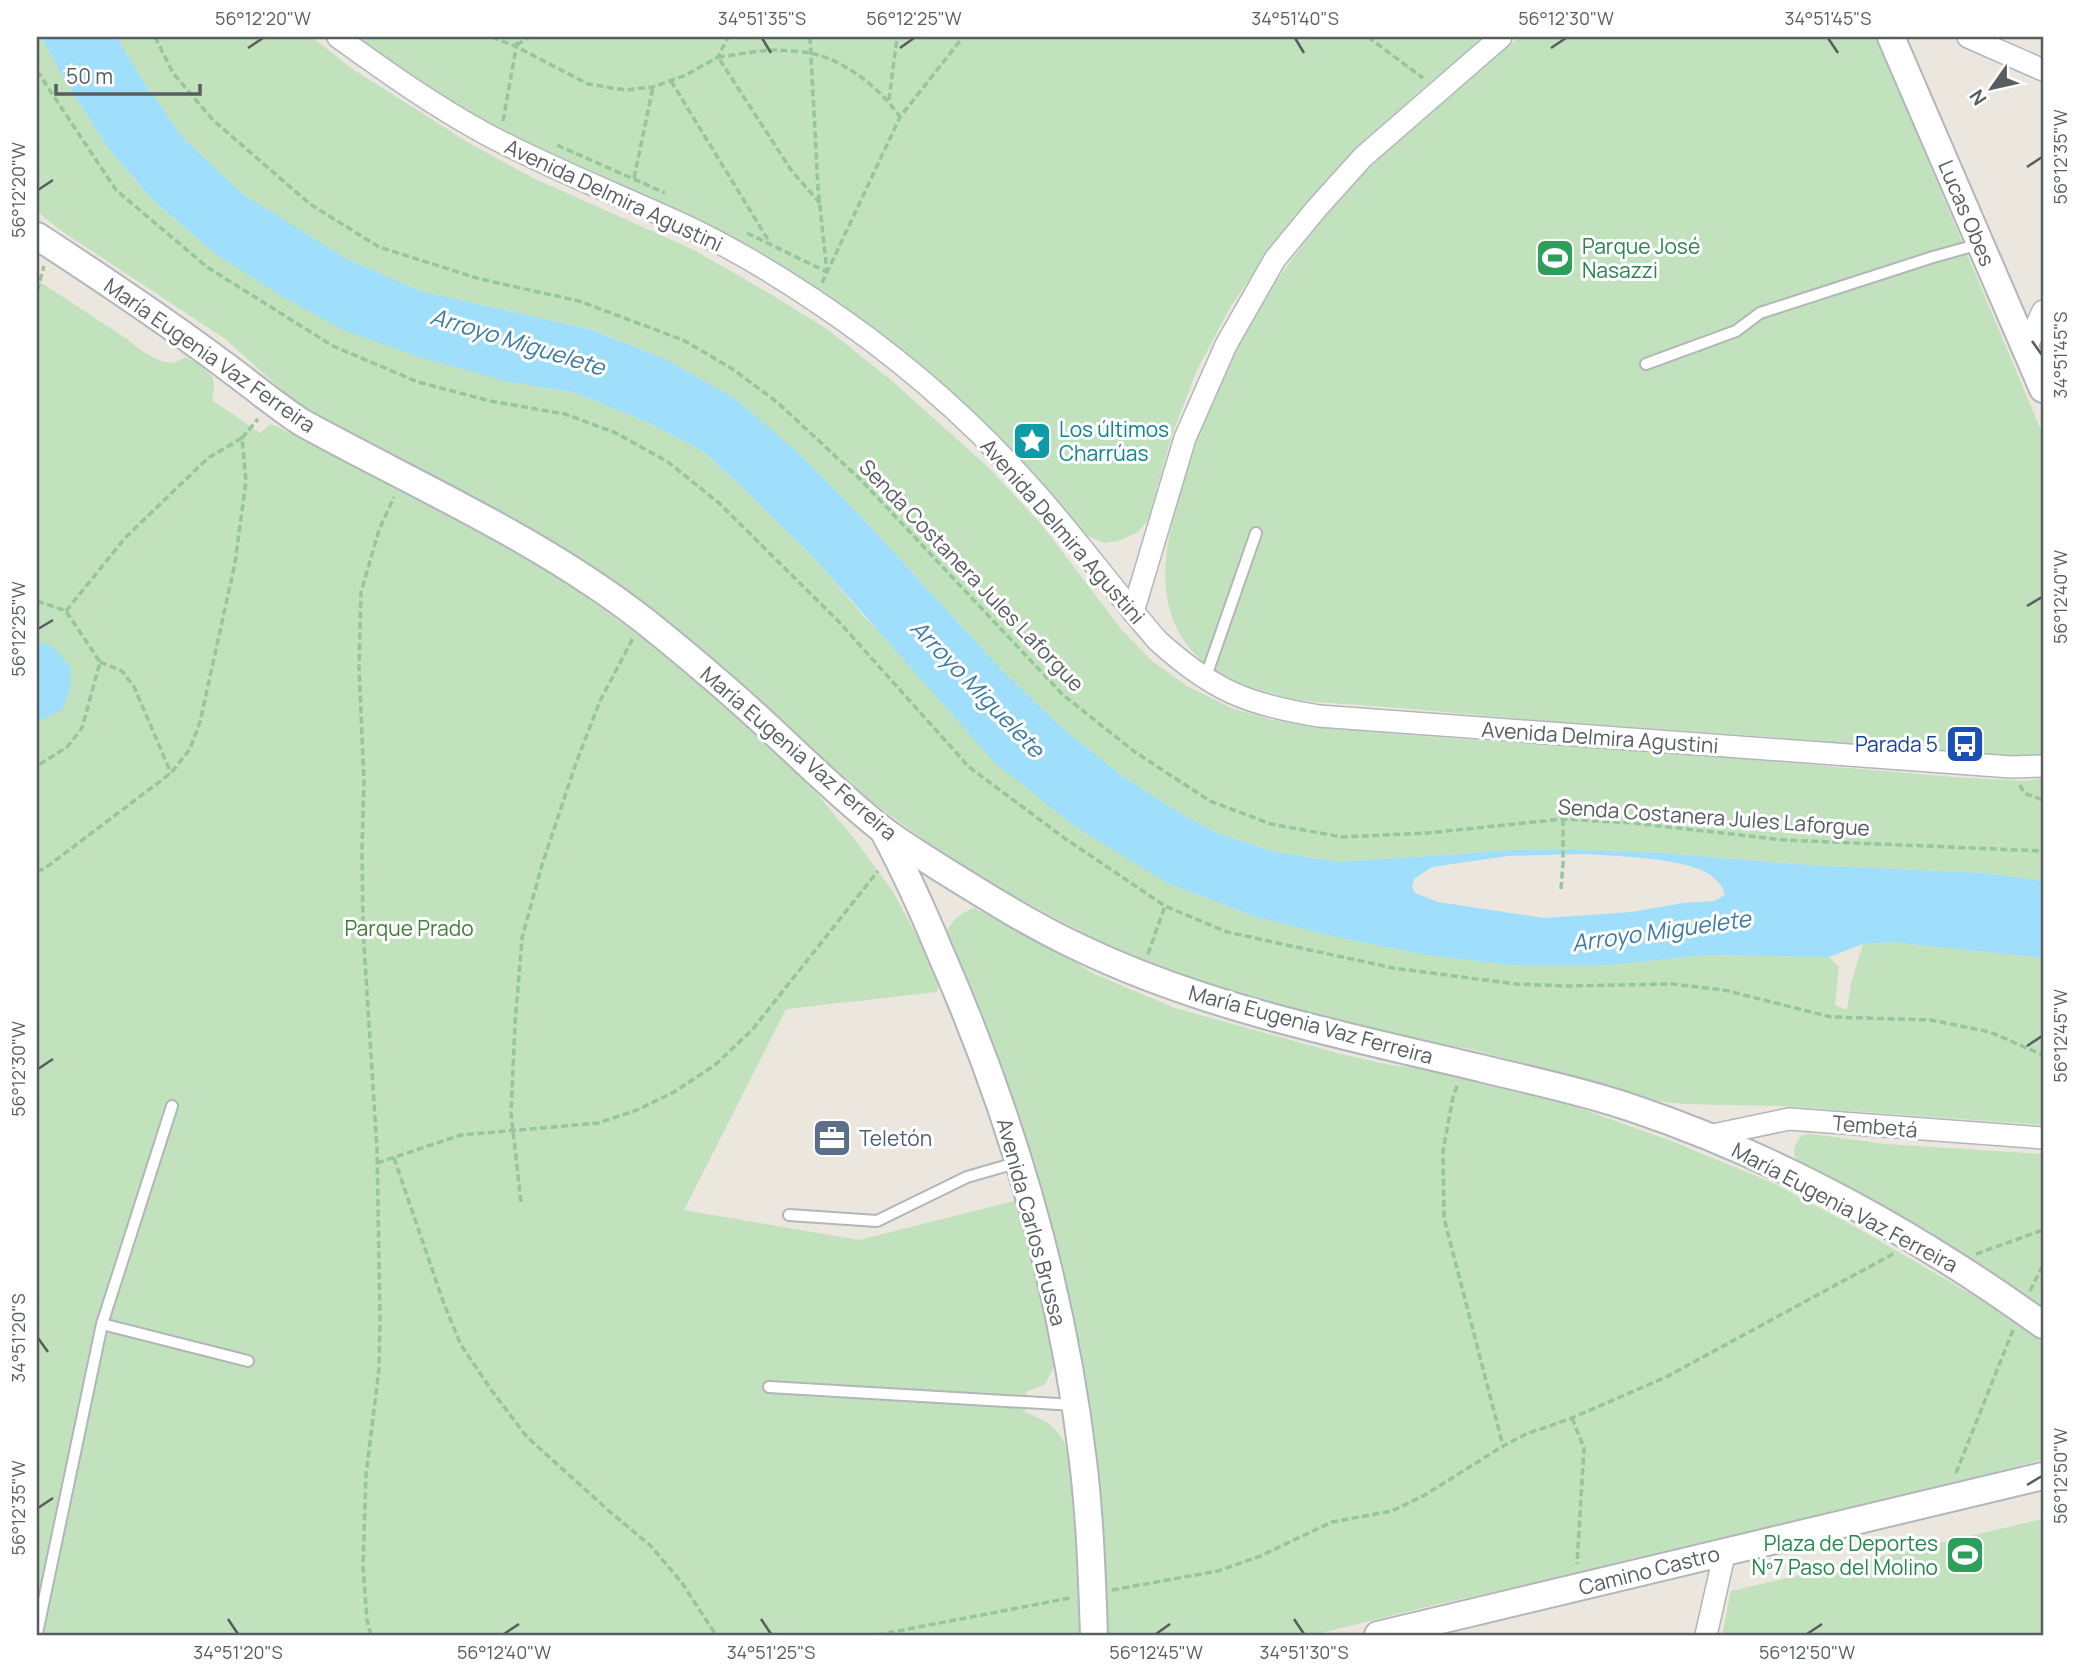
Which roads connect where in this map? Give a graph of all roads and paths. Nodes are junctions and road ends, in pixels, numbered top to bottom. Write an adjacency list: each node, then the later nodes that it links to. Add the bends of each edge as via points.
1 (155, 37): 53 (path, Senda Costanera Jules Laforgue, via 173,73 213,120 310,204 379,247 480,279 579,302 683,340 731,368 777,402 861,480 1063,695 1135,752 1210,801 1270,824 1342,837)
2 (338, 37): 24 (street, Avenida Delmira Agustini)
3 (492, 37): 14 (path)
4 (518, 37): 14 (path)
5 (529, 37): 14 (path)
6 (728, 37): 16 (path)
7 (810, 37): 15 (path)
8 (897, 37): 22 (path)
9 (963, 37): 23 (path)
10 (1368, 37): 21 (path)
11 (1501, 37): 21 (street)
12 (1891, 37): 32 (street, Lucas Obes)
13 (1968, 37): 17 (street)
14 (515, 46): 20 (path, via 588,84 625,90); 24 (path)
15 (810, 53): 16 (path, via 775,50); 22 (path, via 836,62); 29 (path)
16 (718, 57): 19 (path); 29 (path, via 791,170)
17 (2043, 70)
18 (37, 71): 58 (path, via 116,190 207,267 333,346 418,382 565,414 616,433 668,462 719,503 840,623 969,767)
19 (671, 81): 20 (path); 33 (path)
20 (653, 87): 26 (path)
21 (1439, 90): 46 (street, via 1363,157 1317,208 1275,260 1249,303 1185,438)
22 (889, 100): 23 (path)
23 (900, 117): 34 (path)
24 (496, 139): 28 (street, Avenida Delmira Agustini)
25 (551, 142): 26 (path)
26 (635, 177): 27 (path); 28 (path)
27 (672, 196)
28 (627, 200): 35 (street, Avenida Delmira Agustini, via 747,258)
29 (820, 203): 34 (path)
30 (747, 233): 33 (path)
31 (37, 236): 40 (street, María Eugenia Vaz Ferreira, via 225,365)
32 (1980, 244): 37 (street, Lucas Obes); 38 (lane, via 1760,313 1736,331)
33 (772, 245): 34 (path)
34 (827, 272): 35 (path)
35 (814, 299): 46 (street, Avenida Delmira Agustini, via 899,363 977,432 1032,489)
36 (2043, 311): 37 (street)
37 (2026, 348): 39 (street, Lucas Obes)
38 (1646, 363)
39 (2043, 389)
40 (272, 403): 41 (path); 42 (street, María Eugenia Vaz Ferreira)
41 (242, 438): 45 (path, via 208,457 125,538); 52 (path, via 246,481 235,563 200,722 190,750)
42 (403, 475): 47 (street, María Eugenia Vaz Ferreira, via 528,543); 68 (path, via 379,530 361,592 363,930)
43 (1255, 533): 49 (lane)
44 (37, 601): 45 (path)
45 (66, 611): 48 (path)
46 (1133, 612): 49 (street, Avenida Delmira Agustini, via 1158,641)
47 (643, 620): 54 (street, María Eugenia Vaz Ferreira, via 750,710); 63 (path, via 600,701 576,763 522,938)
48 (100, 662): 50 (path, via 82,728 67,747); 52 (path, via 122,671 134,687)
49 (1205, 679): 51 (street, Avenida Delmira Agustini, via 1255,702 1319,716)
50 (37, 766)
51 (2043, 766)
52 (171, 774): 56 (path)
53 (1563, 819): 55 (path, Senda Costanera Jules Laforgue, via 1784,840); 57 (path)
54 (889, 841): 59 (street, María Eugenia Vaz Ferreira, via 1071,944); 63 (path, via 841,919 752,1030 715,1065 674,1092 598,1123); 67 (street, Avenida Carlos Brussa, via 963,1005)
55 (2043, 852)
56 (37, 871)
57 (1561, 889)
58 (1166, 906): 59 (path); 60 (path, via 1227,932 1393,968 1516,984 1672,984 1724,990 1831,1017 1931,1020 1990,1032)
59 (1140, 975): 61 (street, María Eugenia Vaz Ferreira, via 1217,1001)
60 (2043, 1055)
61 (1465, 1064): 64 (street, María Eugenia Vaz Ferreira, via 1627,1106); 82 (path, via 1452,1097 1443,1151 1444,1218)
62 (172, 1106): 76 (lane)
63 (513, 1129): 66 (path, via 461,1135); 69 (path)
64 (1708, 1136): 65 (street, Tembetá, via 1789,1119); 72 (street, María Eugenia Vaz Ferreira, via 1788,1172)
65 (2043, 1138)
66 (394, 1158): 68 (path); 91 (path, via 456,1335 492,1391 527,1437 651,1546)
67 (1019, 1162): 70 (lane, via 967,1177 877,1221); 80 (street, Avenida Carlos Brussa, via 1053,1290)
68 (377, 1163): 90 (path, via 379,1369 366,1475 363,1566)
69 (521, 1202)
70 (789, 1215)
71 (2043, 1230): 73 (path)
72 (1916, 1241): 73 (street, María Eugenia Vaz Ferreira); 81 (path, via 1666,1377)
73 (1951, 1262): 75 (street, María Eugenia Vaz Ferreira)
74 (2043, 1265): 75 (path)
75 (2022, 1309): 77 (street, María Eugenia Vaz Ferreira); 84 (path)
76 (102, 1324): 78 (lane); 88 (lane)
77 (2043, 1325)
78 (248, 1361)
79 (769, 1387): 80 (lane)
80 (1075, 1405): 87 (street, Avenida Carlos Brussa)
81 (1572, 1418): 82 (path); 86 (path, via 1584,1448)
82 (1503, 1446): 87 (path, via 1392,1511 1332,1521 1218,1571)
83 (2043, 1476): 84 (street, Camino Castro)
84 (1945, 1499): 85 (street, Camino Castro)
85 (1725, 1551): 86 (street, Camino Castro); 94 (street)
86 (1576, 1587): 89 (street, Camino Castro)
87 (1092, 1594): 92 (path); 93 (street, Avenida Carlos Brussa)
88 (37, 1633)
89 (1387, 1634)
90 (371, 1635)
91 (716, 1635)
92 (877, 1635)
93 (1094, 1635)
94 (1706, 1635)

